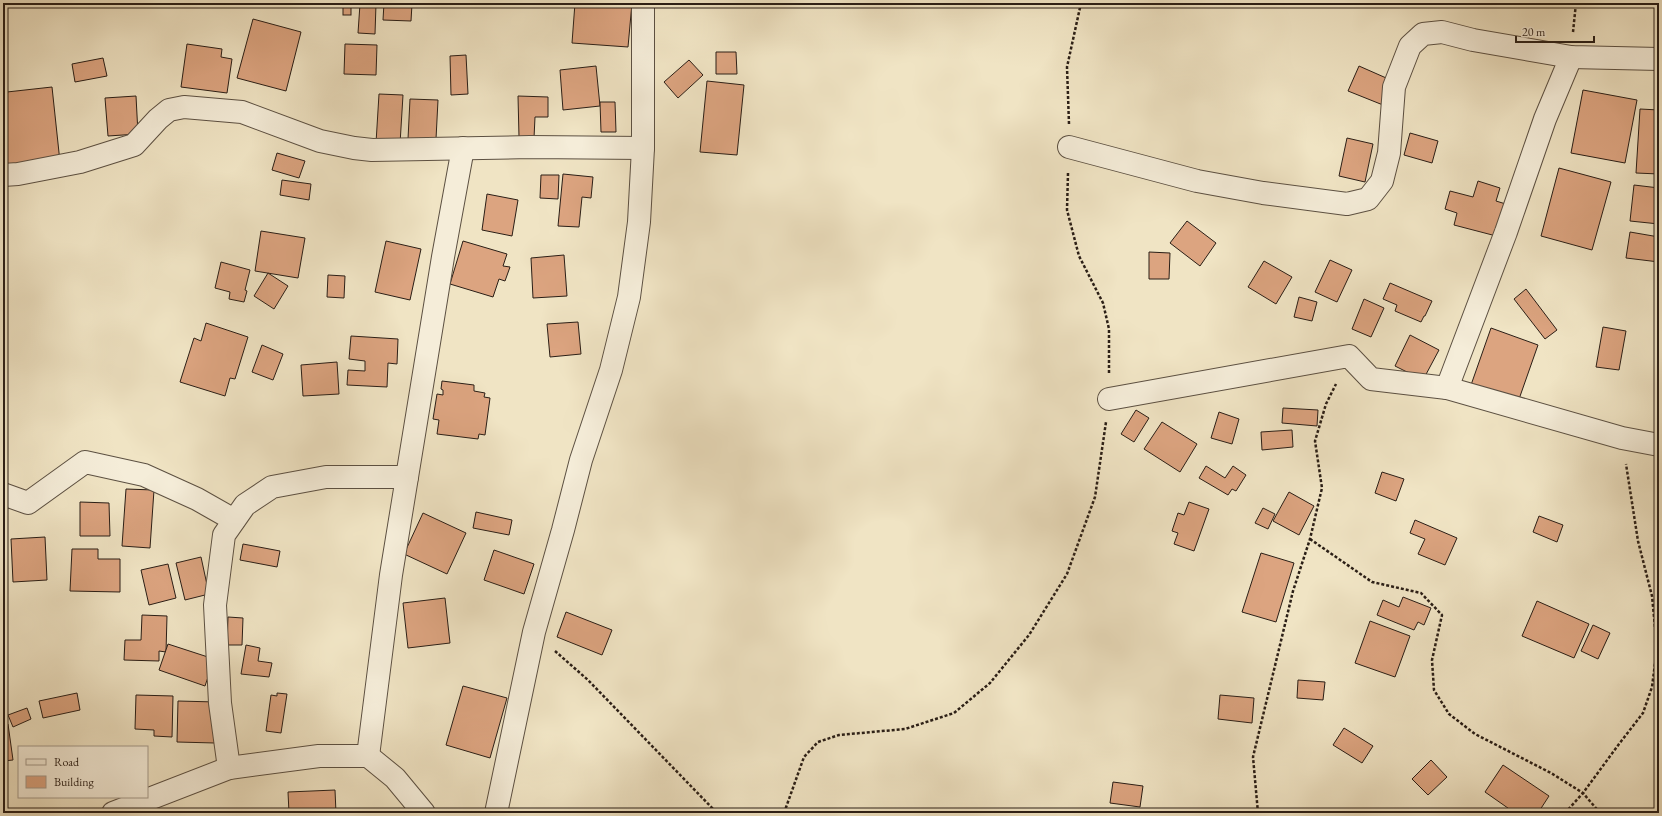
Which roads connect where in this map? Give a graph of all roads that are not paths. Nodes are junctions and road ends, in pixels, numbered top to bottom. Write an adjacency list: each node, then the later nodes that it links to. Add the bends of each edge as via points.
1 (643, 3): 5 (street)
2 (1571, 57): 3 (street); 6 (street, via 1442,32 1424,34 1410,46 1394,88 1389,153 1382,181 1368,199 1347,204 1197,181); 8 (street, via 1545,119 1506,232)
3 (1659, 59)
4 (462, 148): 5 (street); 7 (street, via 354,148 320,141 242,112 184,107 169,110 134,145 80,162); 11 (street)
5 (643, 148): 18 (street, via 640,222 629,297 611,370 581,460 534,632)
6 (1069, 148)
7 (3, 175)
8 (1447, 388): 9 (street, via 1372,379 1349,356); 10 (street, via 1622,438)
9 (1109, 399)
10 (1659, 445)
11 (407, 477): 13 (street, via 326,477 272,487 245,505); 14 (street, via 391,575)
12 (3, 494): 13 (street, via 28,503 85,462 144,475 198,499)
13 (234, 520): 15 (street, via 224,535 215,605 220,703)
14 (368, 756): 15 (street, via 319,756); 17 (street, via 395,778)
15 (229, 768): 16 (street)
16 (112, 813)
17 (424, 813)
18 (496, 813)

